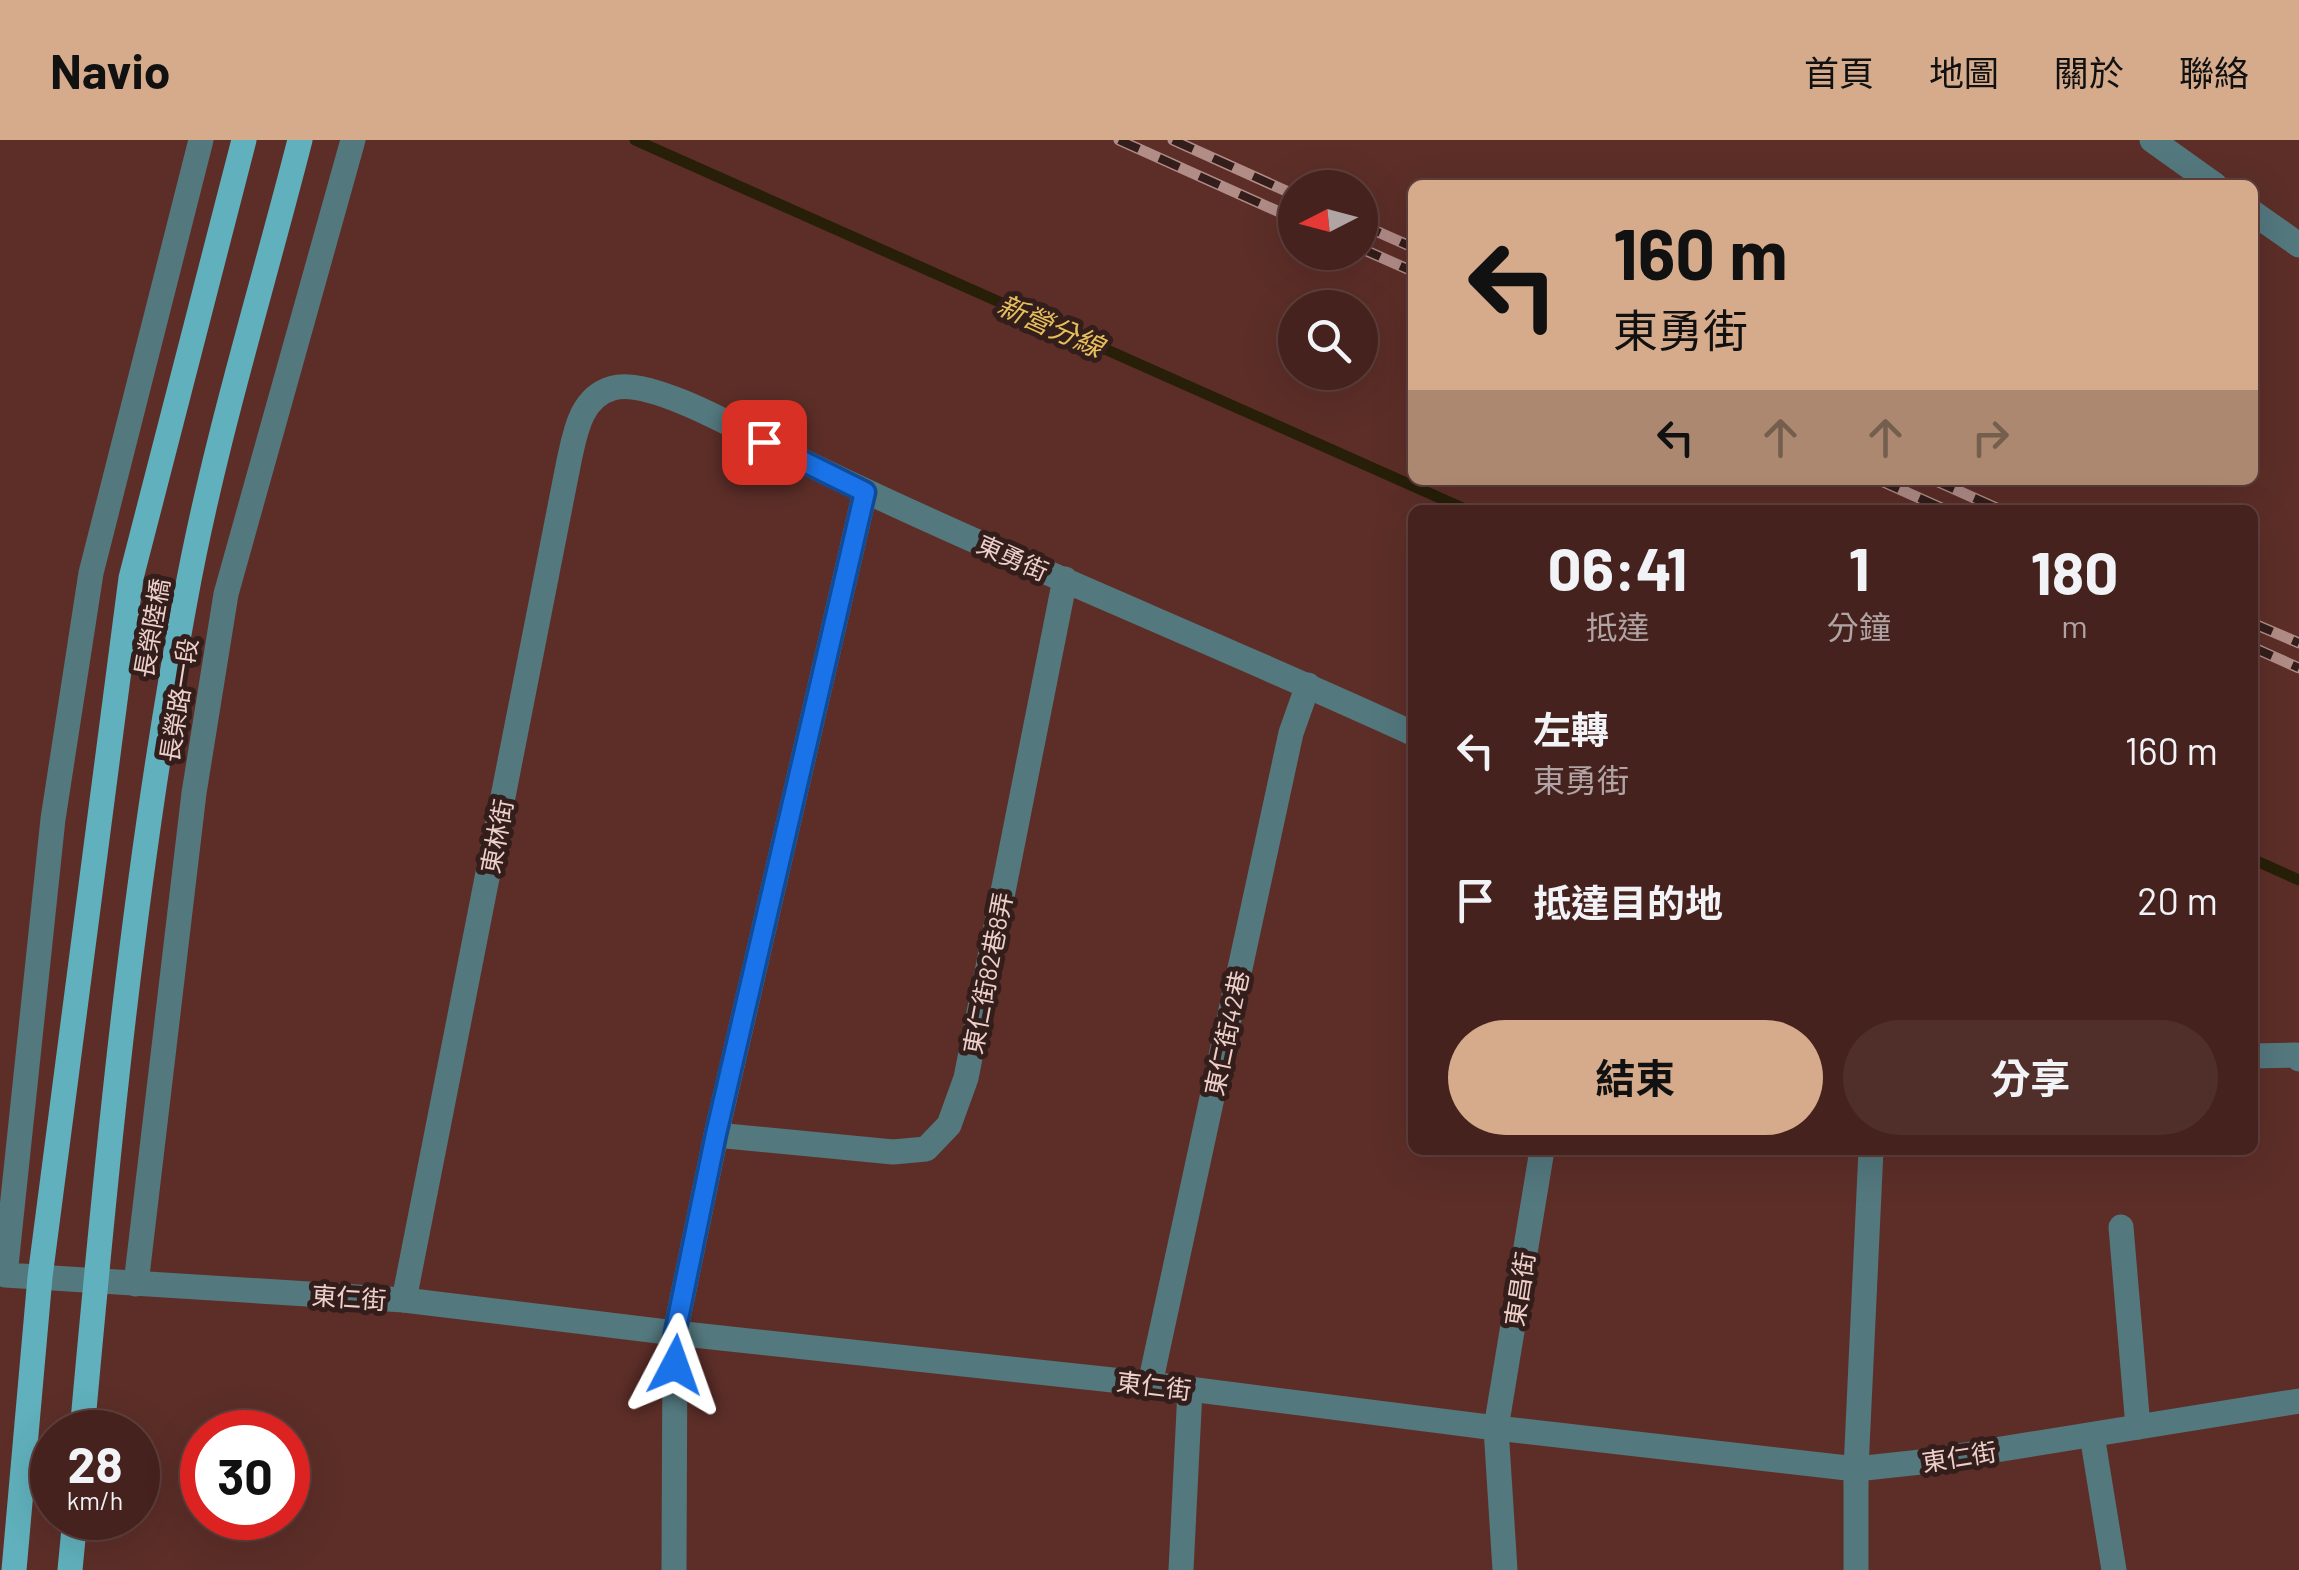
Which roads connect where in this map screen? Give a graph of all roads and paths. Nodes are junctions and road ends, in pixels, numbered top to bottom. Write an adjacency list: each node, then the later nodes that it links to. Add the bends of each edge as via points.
1 (201, 140): 20 (street, 東仁街, via 92,573 54,819 5,1274)
2 (244, 140): 20 (main road, 長榮陸橋, via 131,578)
3 (300, 140): 21 (main road, 長榮陸橋, via 185,598 155,781)
4 (353, 140): 22 (street, 長榮路一段, via 226,594 194,792)
5 (2152, 140): 6 (street)
6 (2208, 180)
7 (2258, 216): 8 (street)
8 (2299, 245)
9 (614, 387): 10 (street, 東勇街, via 662,393); 23 (street, 東林街, via 594,398 578,422)
10 (865, 492): 11 (street, 東勇街); 16 (street)
11 (1065, 579): 12 (street, 東勇街); 16 (street, 東仁街82巷8弄, via 966,1078 949,1124 926,1149 893,1152)
12 (1308, 685): 13 (street, 東勇街); 25 (street, 東仁街42巷, via 1292,733)
13 (1408, 731)
14 (2258, 1056): 15 (street)
15 (2297, 1057)
16 (716, 1134): 24 (street)
17 (1541, 1155): 30 (street, 東昌街)
18 (1871, 1155): 32 (street)
19 (2121, 1227): 29 (street)
20 (40, 1277): 21 (street, 東仁街); 34 (main road)
21 (96, 1281): 22 (street, 東仁街); 28 (main road)
22 (136, 1284): 23 (street, 東仁街)
23 (404, 1300): 24 (street, 東仁街)
24 (675, 1333): 25 (street, 東仁街); 36 (street)
25 (1150, 1384): 26 (street, 東仁街)
26 (1190, 1390): 30 (street, 東仁街); 37 (street)
27 (2299, 1401): 29 (street, 東仁街)
28 (84, 1410)
29 (2138, 1427): 31 (street, 東仁街)
30 (1496, 1428): 32 (street, 東仁街); 38 (street, 東昌街)
31 (2092, 1435): 32 (street, 東仁街); 40 (street)
32 (1856, 1469): 39 (street)
33 (72, 1540): 35 (main road)
34 (14, 1570)
35 (70, 1570)
36 (674, 1570)
37 (1181, 1570)
38 (1505, 1570)
39 (1856, 1570)
40 (2114, 1570)

